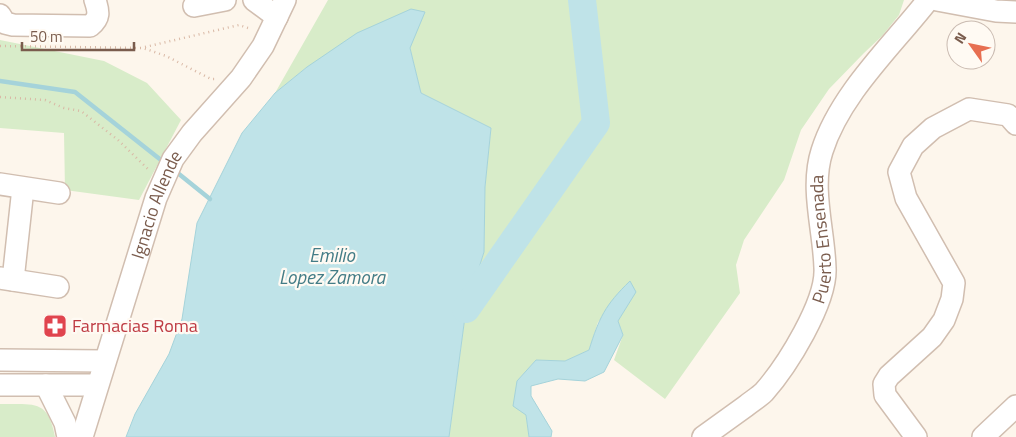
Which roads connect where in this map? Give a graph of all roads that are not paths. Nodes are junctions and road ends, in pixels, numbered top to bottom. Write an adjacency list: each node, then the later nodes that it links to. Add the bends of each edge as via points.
1 (225, 0): 5 (street)
2 (254, 0): 6 (street)
3 (928, 0): 24 (street, Puerto Ensenada, via 866,75 833,123 821,153 818,198 826,270 819,301 799,343 763,393)
4 (937, 0): 8 (street)
5 (194, 6)
6 (281, 8): 17 (street, Ignacio Allende, via 263,46 241,78 173,159 156,198)
7 (96, 10): 9 (street, via 90,26 13,25)
8 (1016, 12)
9 (2, 19)
10 (1016, 124): 25 (street, via 1008,115 969,109 933,128 913,146 898,172 906,198 954,283 944,320 932,337 884,384 885,395)
11 (0, 184): 12 (street)
12 (23, 188): 13 (street); 14 (street)
13 (60, 193)
14 (6, 279): 15 (street)
15 (58, 287)
16 (0, 360): 17 (street)
17 (104, 361): 19 (street, Ignacio Allende)
18 (46, 385): 19 (street); 20 (street); 22 (street, via 65,423)
19 (97, 385): 23 (street, Ignacio Allende)
20 (0, 386)
21 (1016, 406): 26 (street)
22 (68, 437)
23 (82, 437)
24 (703, 437)
25 (916, 437)
26 (983, 437)

